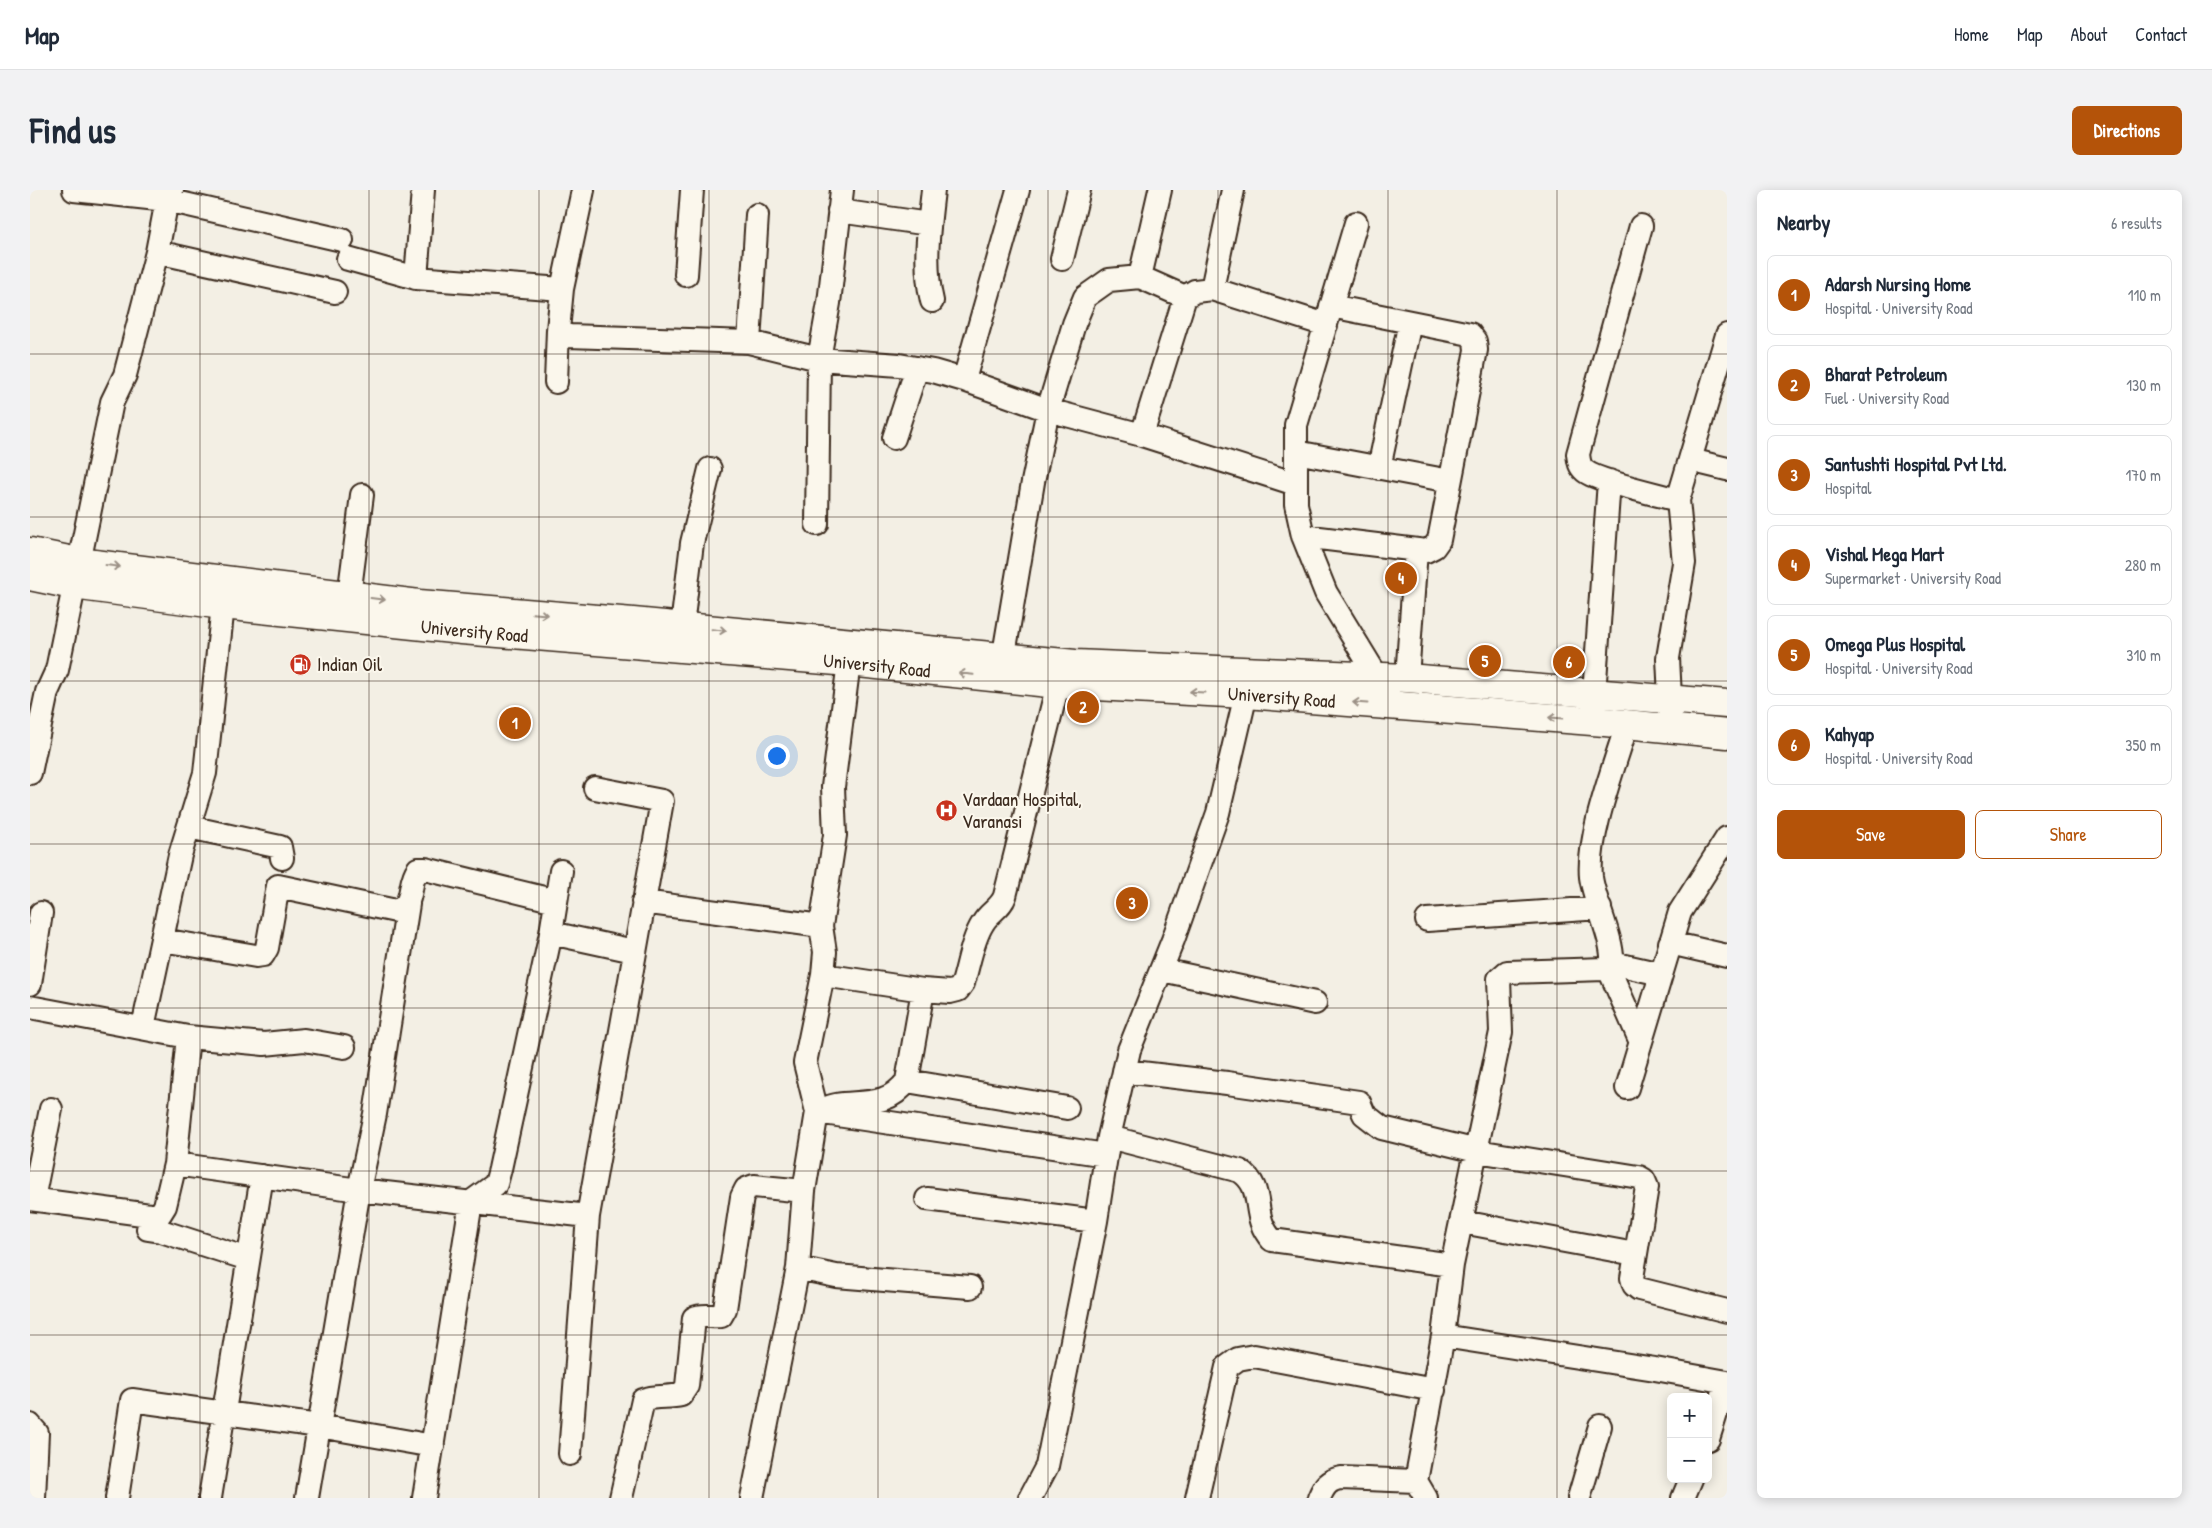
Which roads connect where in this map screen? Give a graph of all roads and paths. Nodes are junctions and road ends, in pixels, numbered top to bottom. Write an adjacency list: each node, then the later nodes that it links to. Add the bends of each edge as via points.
1 (74, 190): 10 (street)
2 (423, 190): 20 (street)
3 (583, 190): 21 (street)
4 (692, 190): 18 (street)
5 (933, 190): 14 (street)
6 (1018, 190): 33 (street)
7 (1079, 190): 17 (street)
8 (1160, 190): 19 (street)
9 (1233, 190): 22 (street)
10 (170, 195): 16 (street); 20 (street, via 345,249)
11 (840, 200): 14 (street); 31 (street)
12 (757, 216): 30 (street)
13 (1356, 223): 26 (street)
14 (929, 224): 25 (street, via 927,281)
15 (1641, 226): 45 (street, via 1578,454 1579,464 1586,472)
16 (157, 252): 23 (street); 53 (street, via 125,375 112,402)
17 (1062, 259)
18 (686, 275)
19 (1140, 277): 24 (street); 36 (street, via 1109,280 1085,297)
20 (416, 278): 21 (street)
21 (562, 289): 28 (street)
22 (1212, 289): 24 (street, via 1196,291); 26 (street)
23 (335, 292)
24 (1185, 297): 37 (street)
25 (932, 301)
26 (1329, 315): 27 (street); 39 (street, via 1296,425)
27 (1410, 322): 41 (street); 44 (street, via 1470,334 1475,341 1470,386)
28 (558, 330): 30 (street, via 568,336); 34 (street)
29 (1727, 335): 35 (street)
30 (749, 342): 31 (street)
31 (819, 360): 32 (street); 49 (street)
32 (917, 368): 33 (street); 38 (street)
33 (964, 380): 36 (street)
34 (556, 382)
35 (1718, 396): 40 (street)
36 (1048, 410): 37 (street); 60 (street)
37 (1142, 435): 46 (street)
38 (894, 438)
39 (1296, 452): 41 (street); 46 (street)
40 (1690, 460): 43 (street); 48 (street)
41 (1380, 468): 44 (street)
42 (710, 469): 58 (street, via 692,543)
43 (1727, 469)
44 (1450, 481): 51 (street, via 1440,540 1426,551)
45 (1609, 481): 48 (street); 64 (street)
46 (1296, 484): 50 (street, via 1296,504)
47 (362, 495): 55 (street)
48 (1678, 500): 66 (street, via 1684,563 1668,658)
49 (817, 524)
50 (1303, 536): 51 (street); 62 (street, via 1326,593)
51 (1416, 550): 63 (street)
52 (30, 552): 53 (main road)
53 (75, 573): 54 (main road, University Road); 56 (main road, one-way to 56); 57 (main road, University Road); 73 (street, via 57,670 46,692)
54 (30, 576)
55 (349, 596): 56 (main road); 58 (main road, one-way to 58)
56 (298, 601): 57 (main road, University Road); 59 (main road, University Road, via 462,630)
57 (223, 605): 89 (street, via 205,773 180,855)
58 (682, 626): 60 (main road, one-way to 60)
59 (849, 662): 60 (main road, University Road, one-way to 59); 87 (street, via 833,787 835,835)
60 (1002, 668): 61 (main road, University Road)
61 (1061, 673): 62 (main road); 65 (main road, University Road, one-way to 61); 98 (street, via 1002,904 984,920 958,990)
62 (1378, 678): 63 (main road); 68 (street)
63 (1407, 678): 64 (main road)
64 (1594, 692): 66 (main road); 69 (street)
65 (1246, 694): 68 (main road, University Road, one-way to 65); 94 (street, via 1218,813)
66 (1670, 700): 67 (main road); 71 (street)
67 (1727, 704)
68 (1395, 706): 69 (main road, University Road, one-way to 68)
69 (1592, 721): 70 (main road, University Road)
70 (1627, 724): 71 (main road, University Road); 84 (street, via 1600,814 1590,863)
71 (1672, 728): 72 (main road, University Road)
72 (1727, 734)
73 (30, 773)
74 (596, 788): 82 (street, via 662,801)
75 (198, 829): 78 (street, via 280,847)
76 (286, 835): 78 (street)
77 (1727, 838): 90 (street, via 1680,912)
78 (282, 858): 80 (street)
79 (560, 871): 81 (street)
80 (278, 886): 83 (street, via 396,911); 89 (street, via 263,955)
81 (556, 901): 83 (street, via 425,869 414,874); 88 (street)
82 (644, 902): 87 (street); 91 (street)
83 (408, 904): 115 (street, via 375,1114)
84 (1600, 908): 86 (street); 93 (street)
85 (41, 913): 97 (street)
86 (1427, 920)
87 (821, 926): 96 (street, via 825,952)
88 (551, 934): 91 (street); 119 (street, via 496,1184)
89 (162, 940): 101 (street)
90 (1670, 943): 92 (street); 95 (street)
91 (634, 951): 120 (street)
92 (1727, 956)
93 (1610, 965): 95 (street); 103 (street); 112 (street, via 1507,972 1500,976 1501,1032)
94 (1162, 970): 99 (street); 105 (street, via 1129,1050)
95 (1661, 974): 103 (street)
96 (823, 976): 98 (street); 110 (street, via 806,1063)
97 (30, 984)
98 (923, 990): 106 (street)
99 (1316, 1003)
100 (30, 1007): 101 (street)
101 (143, 1027): 102 (street)
102 (188, 1037): 104 (street, via 264,1044 304,1040); 113 (street)
103 (1640, 1040): 107 (street)
104 (344, 1047)
105 (1124, 1071): 111 (street); 112 (street, via 1359,1102 1364,1114 1382,1128)
106 (907, 1080): 108 (street); 110 (street, via 902,1087 875,1103 834,1106)
107 (1627, 1088)
108 (1067, 1108)
109 (51, 1109): 117 (street)
110 (817, 1112): 111 (street); 116 (street)
111 (1108, 1146): 121 (street); 126 (street, via 1240,1171 1255,1186 1260,1222 1272,1240)
112 (1476, 1151): 122 (street); 124 (street, via 1640,1177 1647,1187)
113 (175, 1164): 114 (street); 117 (street, via 160,1214)
114 (262, 1176): 115 (street); 125 (street)
115 (359, 1190): 119 (street); 135 (street)
116 (804, 1191): 127 (street); 147 (street, via 754,1186 746,1189 742,1197 725,1309 721,1316 694,1318 687,1386 681,1395 652,1396 643,1400)
117 (31, 1199)
118 (927, 1199): 121 (street)
119 (471, 1202): 120 (street); 138 (street)
120 (588, 1216): 139 (street)
121 (1096, 1222): 149 (street, via 1047,1466)
122 (1462, 1222): 124 (street); 126 (street)
123 (148, 1229): 125 (street)
124 (1635, 1254): 129 (street, via 1632,1278 1636,1288)
125 (248, 1259): 133 (street)
126 (1452, 1265): 130 (street)
127 (798, 1268): 128 (street, via 836,1276); 148 (street)
128 (970, 1288)
129 (1727, 1311)
130 (1443, 1336): 131 (street); 132 (street)
131 (1726, 1382): 137 (street)
132 (1434, 1390): 141 (street); 150 (street, via 1254,1356 1238,1359 1227,1368)
133 (223, 1413): 135 (street); 143 (street, via 132,1400); 144 (street)
134 (30, 1425): 142 (street, via 38,1433)
135 (319, 1426): 138 (street); 145 (street)
136 (1600, 1426): 152 (street)
137 (1712, 1426)
138 (433, 1446): 146 (street)
139 (570, 1454)
140 (1689, 1483): 153 (street)
141 (1421, 1489): 151 (street, via 1336,1479 1323,1487)
142 (34, 1498)
143 (117, 1498)
144 (210, 1498)
145 (307, 1498)
146 (424, 1498)
147 (621, 1498)
148 (752, 1498)
149 (1030, 1498)
150 (1197, 1498)
151 (1319, 1498)
152 (1580, 1498)
153 (1683, 1498)

